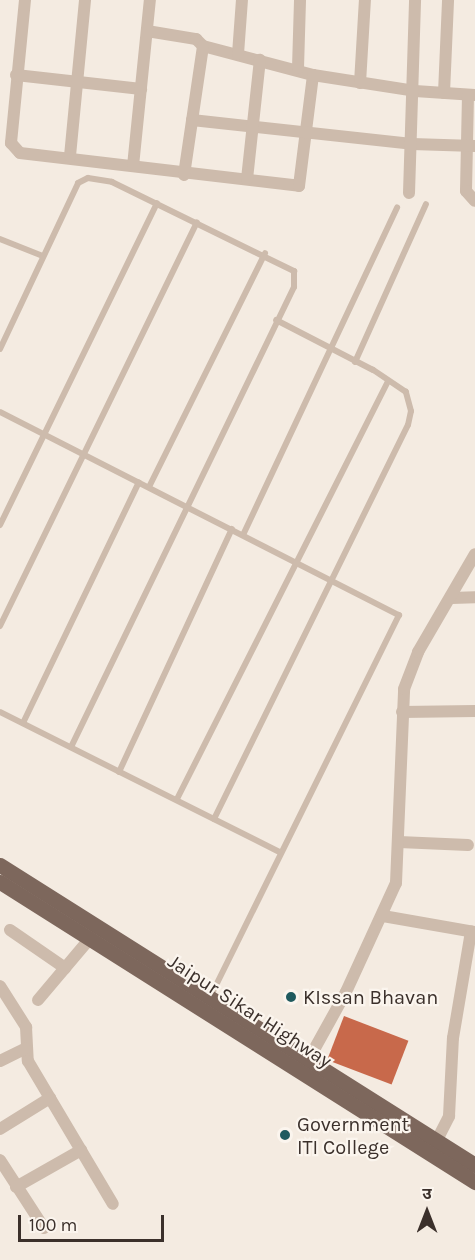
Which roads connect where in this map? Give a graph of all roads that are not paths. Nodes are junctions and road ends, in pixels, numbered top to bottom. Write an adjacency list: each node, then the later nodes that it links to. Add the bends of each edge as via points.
1 (25, 0): 14 (street)
2 (85, 0): 16 (street)
3 (150, 0): 9 (street)
4 (242, 0): 11 (street)
5 (300, 0): 13 (street)
6 (365, 0): 17 (street)
7 (415, 0): 19 (street)
8 (448, 0): 20 (street)
9 (147, 31): 10 (street, via 196,39); 18 (street)
10 (203, 45): 11 (street); 22 (street)
11 (238, 54): 12 (street)
12 (260, 60): 13 (street); 23 (street)
13 (298, 69): 15 (street)
14 (16, 75): 16 (street); 27 (street, via 14,149)
15 (314, 75): 17 (street); 24 (street)
16 (78, 81): 18 (street); 27 (street)
17 (360, 83): 19 (street)
18 (141, 89): 28 (street)
19 (415, 92): 20 (street); 25 (street)
20 (444, 93): 21 (street)
21 (472, 95): 26 (street)
22 (192, 120): 23 (street); 29 (street)
23 (252, 128): 24 (street); 30 (street)
24 (308, 134): 25 (street); 30 (street, via 301,185)
25 (412, 144): 26 (street); 32 (street)
26 (470, 146): 31 (street)
27 (70, 156): 28 (street)
28 (133, 166): 29 (street)
29 (184, 175): 30 (street)
30 (247, 179)
31 (470, 187): 33 (street)
32 (409, 193)
33 (475, 201)
34 (157, 203): 37 (lane); 40 (lane, via 112,182 88,178 78,183); 48 (lane)
35 (426, 204): 45 (lane)
36 (397, 207): 44 (lane)
37 (197, 222): 39 (lane); 49 (lane)
38 (0, 239): 40 (lane)
39 (265, 253): 41 (lane, via 288,264 296,278); 51 (lane)
40 (43, 256): 42 (lane)
41 (276, 320): 44 (lane); 52 (lane)
42 (2, 340): 43 (lane)
43 (0, 348)
44 (327, 348): 45 (lane); 55 (lane)
45 (355, 362): 46 (lane)
46 (388, 381): 57 (lane); 58 (lane, via 410,400 408,425)
47 (0, 412): 48 (lane)
48 (43, 434): 49 (lane); 53 (lane)
49 (84, 454): 50 (lane); 61 (lane)
50 (139, 482): 51 (lane); 65 (lane)
51 (149, 487): 52 (lane)
52 (185, 505): 54 (lane); 66 (lane)
53 (0, 525)
54 (232, 529): 55 (lane); 67 (lane)
55 (243, 535): 57 (lane)
56 (475, 554): 60 (street)
57 (294, 560): 58 (lane); 68 (lane)
58 (332, 579): 69 (lane); 72 (lane, via 394,610 398,623)
59 (475, 597): 60 (street)
60 (452, 598): 64 (street, via 408,674)
61 (0, 626)
62 (475, 711): 64 (street)
63 (0, 712): 65 (lane)
64 (402, 712): 70 (street)
65 (23, 723): 66 (lane)
66 (71, 747): 67 (lane)
67 (119, 772): 68 (lane)
68 (177, 799): 69 (lane)
69 (214, 819): 72 (lane)
70 (399, 842): 71 (street); 75 (street, via 396,883)
71 (468, 845)
72 (279, 852): 82 (lane)
73 (0, 865): 82 (main road, Jaipur Sikar Highway)
74 (0, 882): 78 (main road, Jaipur Sikar Highway)
75 (383, 916): 77 (street); 85 (street)
76 (10, 930): 79 (street)
77 (473, 932): 88 (street, via 453,1038 449,1116)
78 (91, 937): 79 (street); 82 (main road, Jaipur Sikar Highway)
79 (65, 968): 81 (street)
80 (1, 990): 83 (street, via 26,1027)
81 (38, 1000)
82 (207, 1002): 85 (main road, Jaipur Sikar Highway)
83 (26, 1049): 84 (street); 86 (street)
84 (0, 1061)
85 (305, 1064): 88 (main road, Jaipur Sikar Highway); 92 (main road, Jaipur Sikar Highway)
86 (50, 1098): 87 (street); 89 (street)
87 (0, 1129)
88 (437, 1140): 91 (main road, Jaipur Sikar Highway)
89 (81, 1150): 93 (street); 94 (street)
90 (0, 1160): 93 (street)
91 (475, 1165)
92 (475, 1182)
93 (16, 1187): 95 (street)
94 (113, 1204)
95 (44, 1228)

